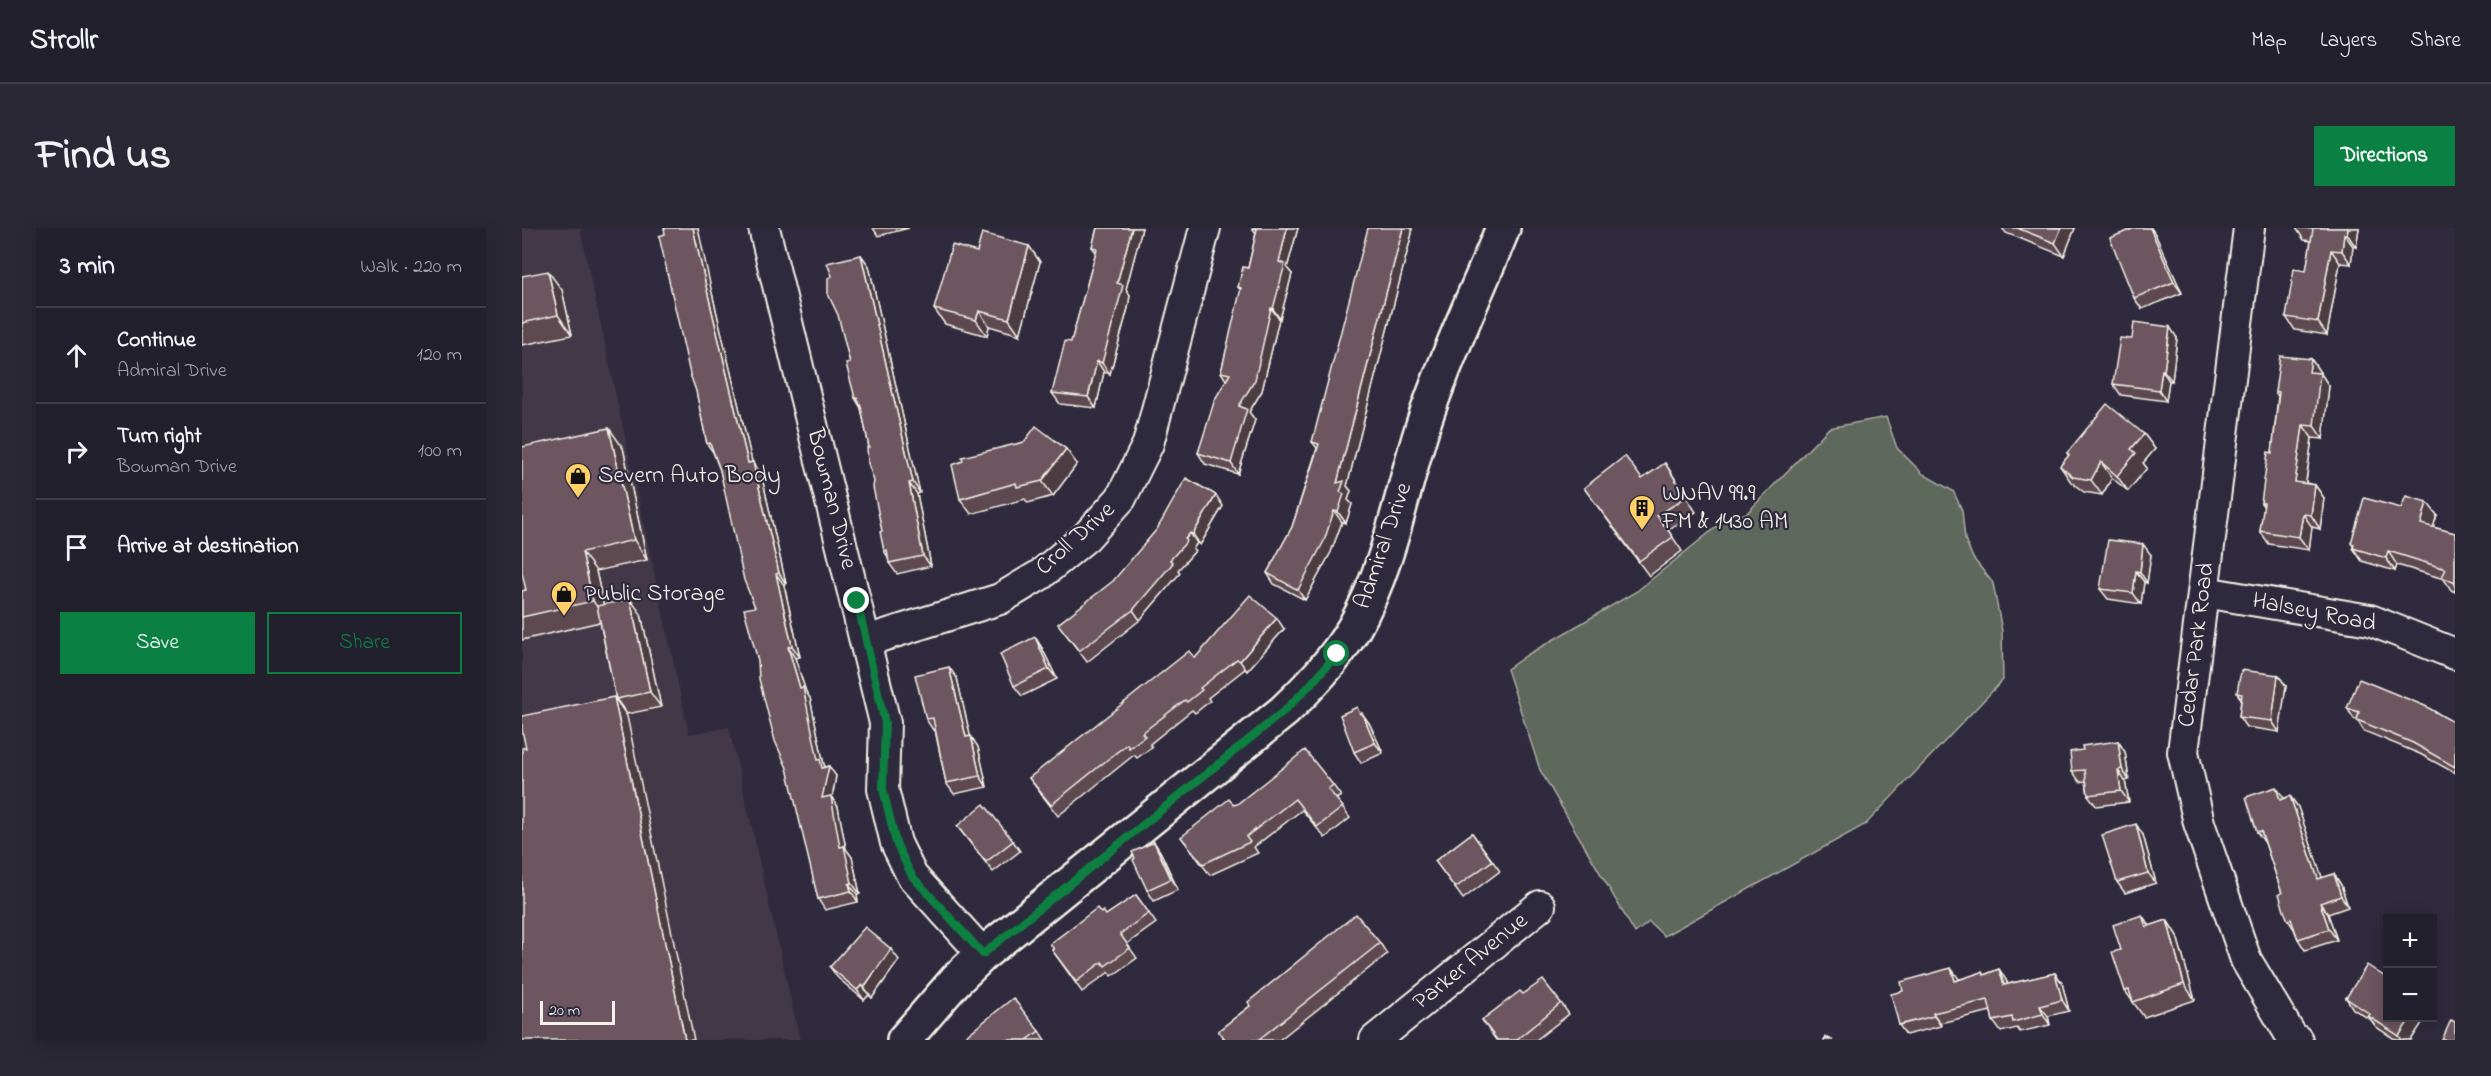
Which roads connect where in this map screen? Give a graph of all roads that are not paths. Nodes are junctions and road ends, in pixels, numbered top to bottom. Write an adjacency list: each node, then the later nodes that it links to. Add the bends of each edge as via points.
1 (764, 228): 6 (street, Bowman Drive)
2 (1205, 228): 6 (street, Croll Drive, via 1148,444 1121,498 1086,537 1040,575 1000,599)
3 (1503, 228): 9 (street, Admiral Drive, via 1425,421 1382,562 1355,626 1337,654 1284,711)
4 (2249, 228): 5 (street, Cedar Park Road)
5 (2204, 592): 7 (street, Halsey Road, via 2370,620); 10 (street, Cedar Park Road, via 2183,752 2199,823 2246,960)
6 (866, 641): 9 (street, Bowman Drive, via 885,723 883,789 896,843 912,876)
7 (2455, 654)
8 (1540, 906): 12 (street, Parker Avenue)
9 (983, 954): 11 (street, Admiral Drive)
10 (2290, 1039)
11 (904, 1040)
12 (1375, 1040)

